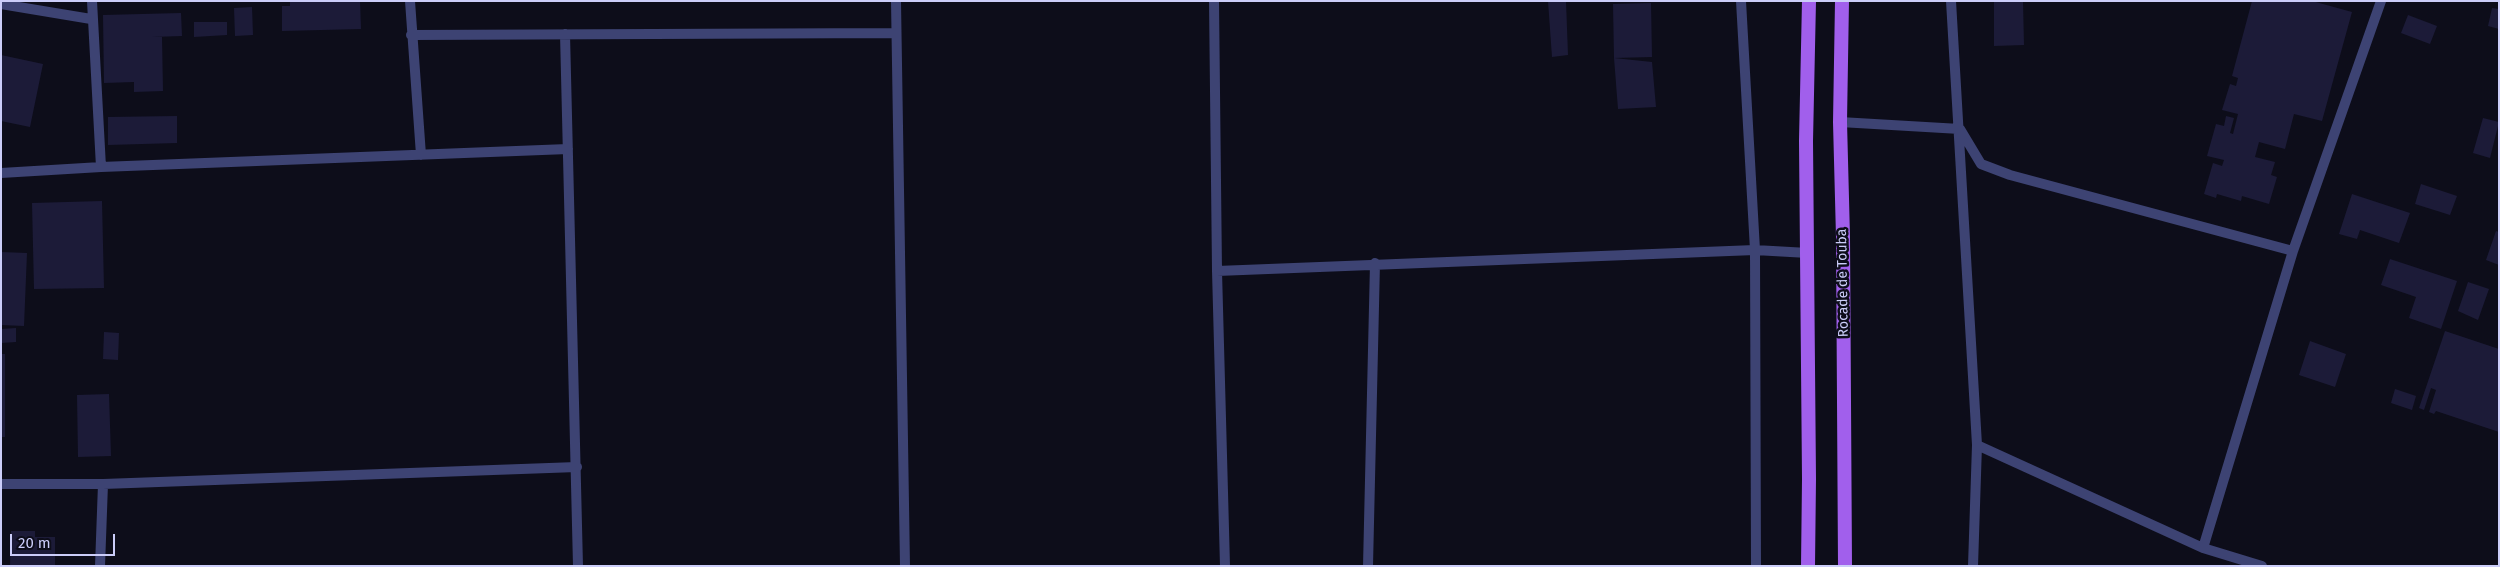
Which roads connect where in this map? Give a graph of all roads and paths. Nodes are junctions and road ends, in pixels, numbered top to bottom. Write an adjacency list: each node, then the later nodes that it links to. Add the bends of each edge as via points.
1 (92, 1): 11 (street)
2 (410, 1): 13 (street)
3 (896, 1): 12 (street)
4 (1214, 1): 25 (street)
5 (1741, 1): 21 (street)
6 (1809, 1): 23 (main road)
7 (1842, 1): 15 (main road, Rocade de Touba)
8 (1951, 1): 16 (street)
9 (2381, 1): 22 (street)
10 (1, 4): 11 (street)
11 (92, 19): 19 (street)
12 (895, 32): 14 (street); 33 (street)
13 (411, 34): 14 (street); 18 (street)
14 (565, 34): 17 (street)
15 (1840, 122): 16 (street); 38 (main road, Rocade de Touba)
16 (1960, 129): 22 (street, via 1981,164 2010,175); 26 (street)
17 (568, 150): 18 (street); 27 (street)
18 (421, 155): 19 (street)
19 (100, 167): 20 (street)
20 (1, 173)
21 (1755, 250): 23 (street); 24 (street); 36 (street)
22 (2293, 251): 30 (street)
23 (1808, 253): 37 (main road)
24 (1375, 263): 25 (street); 35 (street)
25 (1216, 271): 34 (street)
26 (1976, 445): 30 (street); 39 (street)
27 (577, 468): 29 (street); 32 (street)
28 (1, 484): 29 (street)
29 (104, 484): 31 (street)
30 (2204, 548): 40 (street)
31 (100, 566)
32 (578, 566)
33 (905, 566)
34 (1226, 566)
35 (1368, 566)
36 (1756, 566)
37 (1808, 566)
38 (1845, 566)
39 (1973, 566)
40 (2262, 566)

